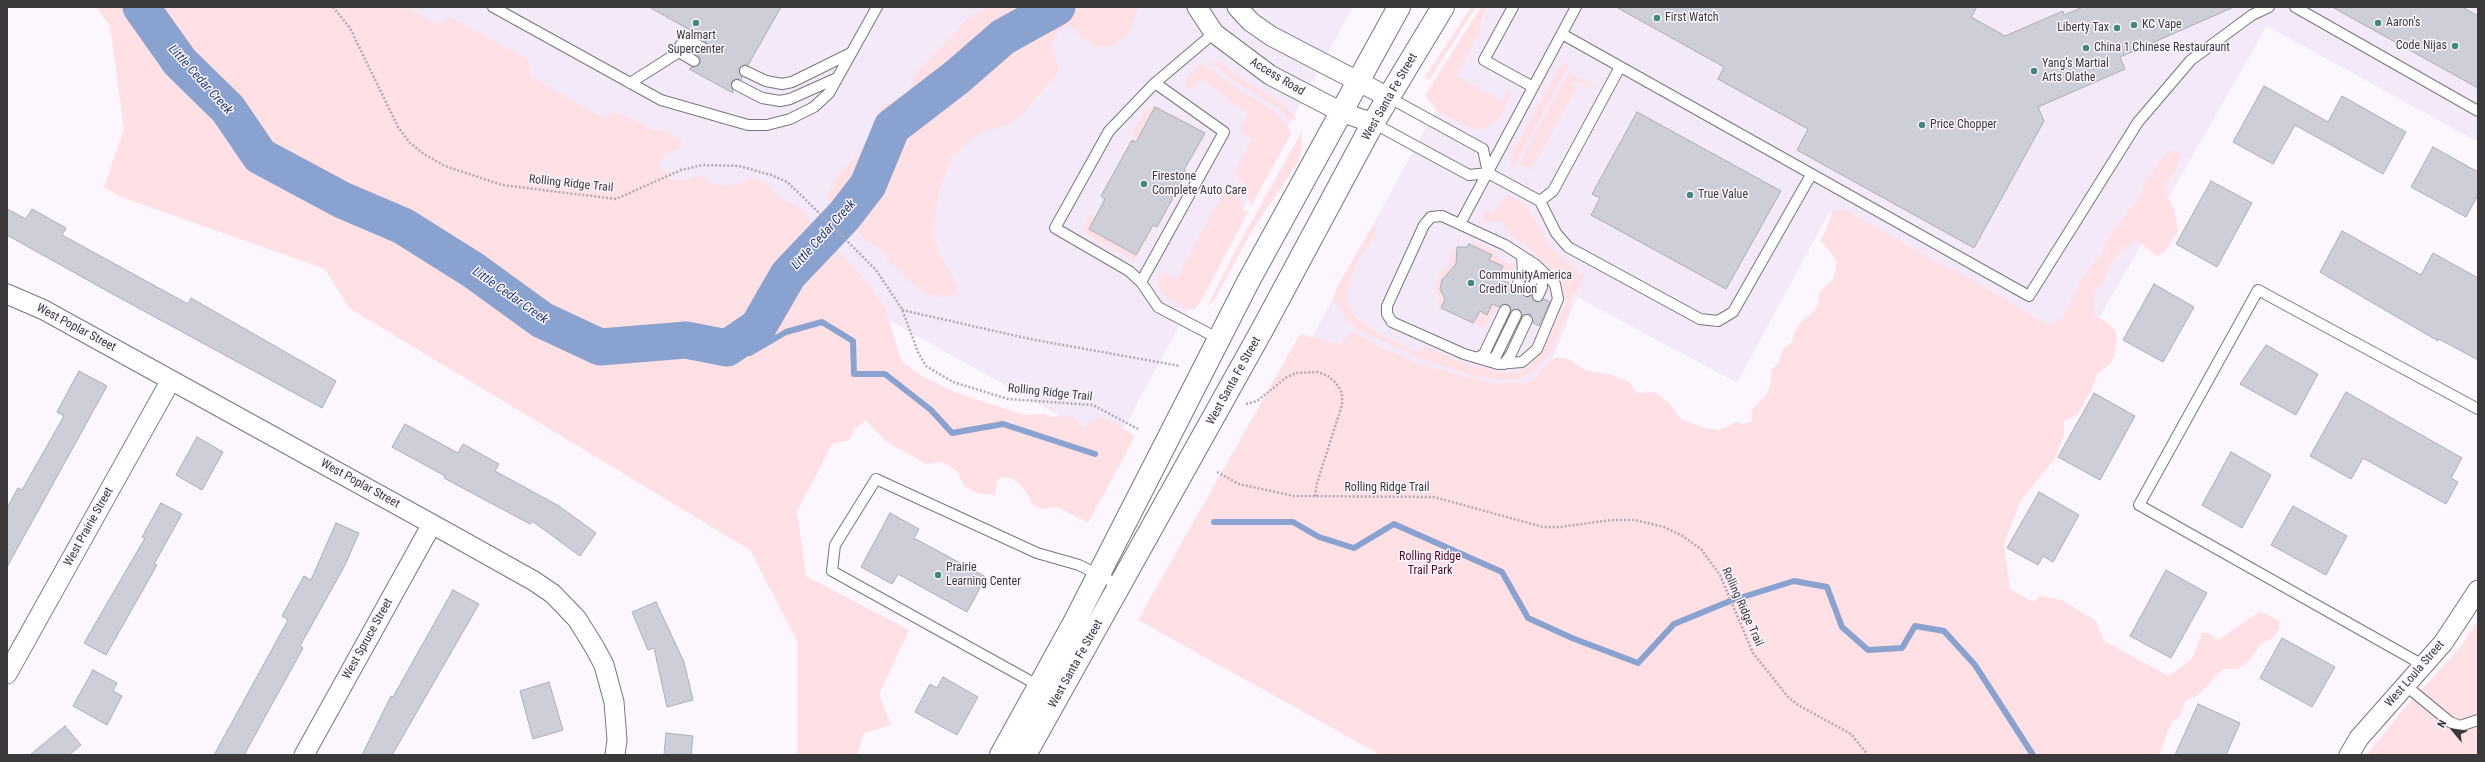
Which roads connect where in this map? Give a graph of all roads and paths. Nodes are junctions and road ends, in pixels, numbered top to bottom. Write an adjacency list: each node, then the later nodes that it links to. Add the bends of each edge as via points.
1 (333, 7): 41 (path, Rolling Ridge Trail, via 350,28 398,127 410,143 445,166 502,185 616,198 681,170 702,165 756,169 787,182 802,196 876,270)
2 (493, 7): 22 (lane)
3 (876, 7): 15 (lane)
4 (1197, 7): 12 (street, Access Road)
5 (1237, 7): 21 (street, via 1251,22 1271,36)
6 (1399, 7): 21 (street, West Santa Fe Street)
7 (1443, 7): 26 (street, West Santa Fe Street)
8 (1513, 7): 25 (lane, via 1484,60)
9 (1576, 7): 13 (lane)
10 (2269, 7): 31 (lane, via 2252,15 2191,60 2138,122 2029,296)
11 (2294, 7): 27 (lane)
12 (1214, 33): 23 (lane); 28 (street, Access Road, via 1270,75)
13 (1562, 34): 18 (lane); 25 (lane)
14 (702, 47): 16 (lane, via 683,42)
15 (851, 53): 19 (lane, via 782,84 766,81); 20 (lane)
16 (670, 58): 17 (lane, via 679,52); 22 (lane)
17 (694, 60)
18 (1620, 66): 31 (lane); 32 (lane, via 1553,191)
19 (745, 71)
20 (837, 78): 22 (lane, via 829,93 814,107 790,119 767,125 748,125 661,100); 24 (lane, via 780,101 762,98)
21 (1358, 81): 26 (street); 28 (street, West Santa Fe Street)
22 (630, 83)
23 (1155, 84): 36 (lane, via 1224,132); 36 (lane, via 1109,130 1055,228 1128,271)
24 (738, 85)
25 (1533, 87): 30 (lane)
26 (1388, 97): 29 (street, West Santa Fe Street); 30 (lane, via 1483,149)
27 (2478, 111)
28 (1341, 112): 29 (street, Access Road); 45 (street, West Santa Fe Street)
29 (1373, 123): 30 (lane, via 1469,175); 57 (street, West Santa Fe Street, via 1262,330)
30 (1488, 173): 32 (lane); 33 (lane)
31 (1811, 175): 32 (lane, via 1733,312 1718,320 1700,319 1568,247 1556,233)
32 (1540, 201)
33 (1460, 224): 34 (lane, via 1505,245); 46 (lane, via 1442,216 1432,217 1424,225 1386,306 1387,314 1392,322)
34 (1525, 258): 35 (lane); 37 (lane); 38 (lane, via 1532,281)
35 (1541, 270): 40 (lane, via 1542,287); 47 (lane, via 1555,284 1558,299 1537,349 1522,362)
36 (1140, 282): 45 (lane, via 1158,307)
37 (1517, 286)
38 (1527, 291)
39 (7, 294): 49 (street, West Poplar Street, via 44,310)
40 (1538, 296)
41 (902, 309): 48 (path, via 1030,339); 52 (path, Rolling Ridge Trail, via 926,366 953,382 1008,399 1092,405)
42 (1505, 310): 46 (lane)
43 (1516, 315): 46 (lane, via 1496,356)
44 (1527, 320): 47 (lane)
45 (1219, 339): 56 (street, West Santa Fe Street)
46 (1482, 359): 47 (lane)
47 (1504, 364)
48 (1180, 366)
49 (171, 380): 55 (street, West Poplar Street); 61 (street, West Prairie Street)
50 (1246, 404): 54 (path, via 1257,401 1296,373 1318,372 1336,383 1342,393 1342,405 1317,483)
51 (2478, 409): 60 (lane, via 2258,290 2139,505)
52 (1138, 429)
53 (1217, 472): 54 (path, Rolling Ridge Trail, via 1239,484 1264,491)
54 (1315, 497): 70 (path, Rolling Ridge Trail, via 1434,497 1543,527 1560,528 1611,520 1635,520 1664,527 1701,549 1720,575 1753,653 1788,697 1851,734)
55 (432, 524): 66 (street, West Spruce Street); 67 (street, West Poplar Street, via 534,581 553,594 577,619 596,648 610,683 617,720)
56 (1099, 575): 57 (lane); 59 (street, West Santa Fe Street); 63 (lane, via 1080,565 1037,553 876,479 835,545 832,571)
57 (1120, 585): 59 (street, West Santa Fe Street)
58 (2478, 590): 60 (street, West Loula Street, via 2443,643)
59 (1071, 651): 63 (street, West Santa Fe Street); 64 (street, West Santa Fe Street)
60 (2423, 665): 62 (street, West Loula Street)
61 (7, 674)
62 (2405, 685): 65 (lane, via 2450,722 2460,726); 71 (street, West Loula Street, via 2359,738)
63 (1039, 686): 64 (lane); 68 (street, West Santa Fe Street)
64 (1057, 699): 69 (street, West Santa Fe Street)
65 (2478, 720)
66 (304, 755)
67 (615, 755)
68 (1001, 755)
69 (1026, 755)
70 (1868, 755)
71 (2349, 755)

